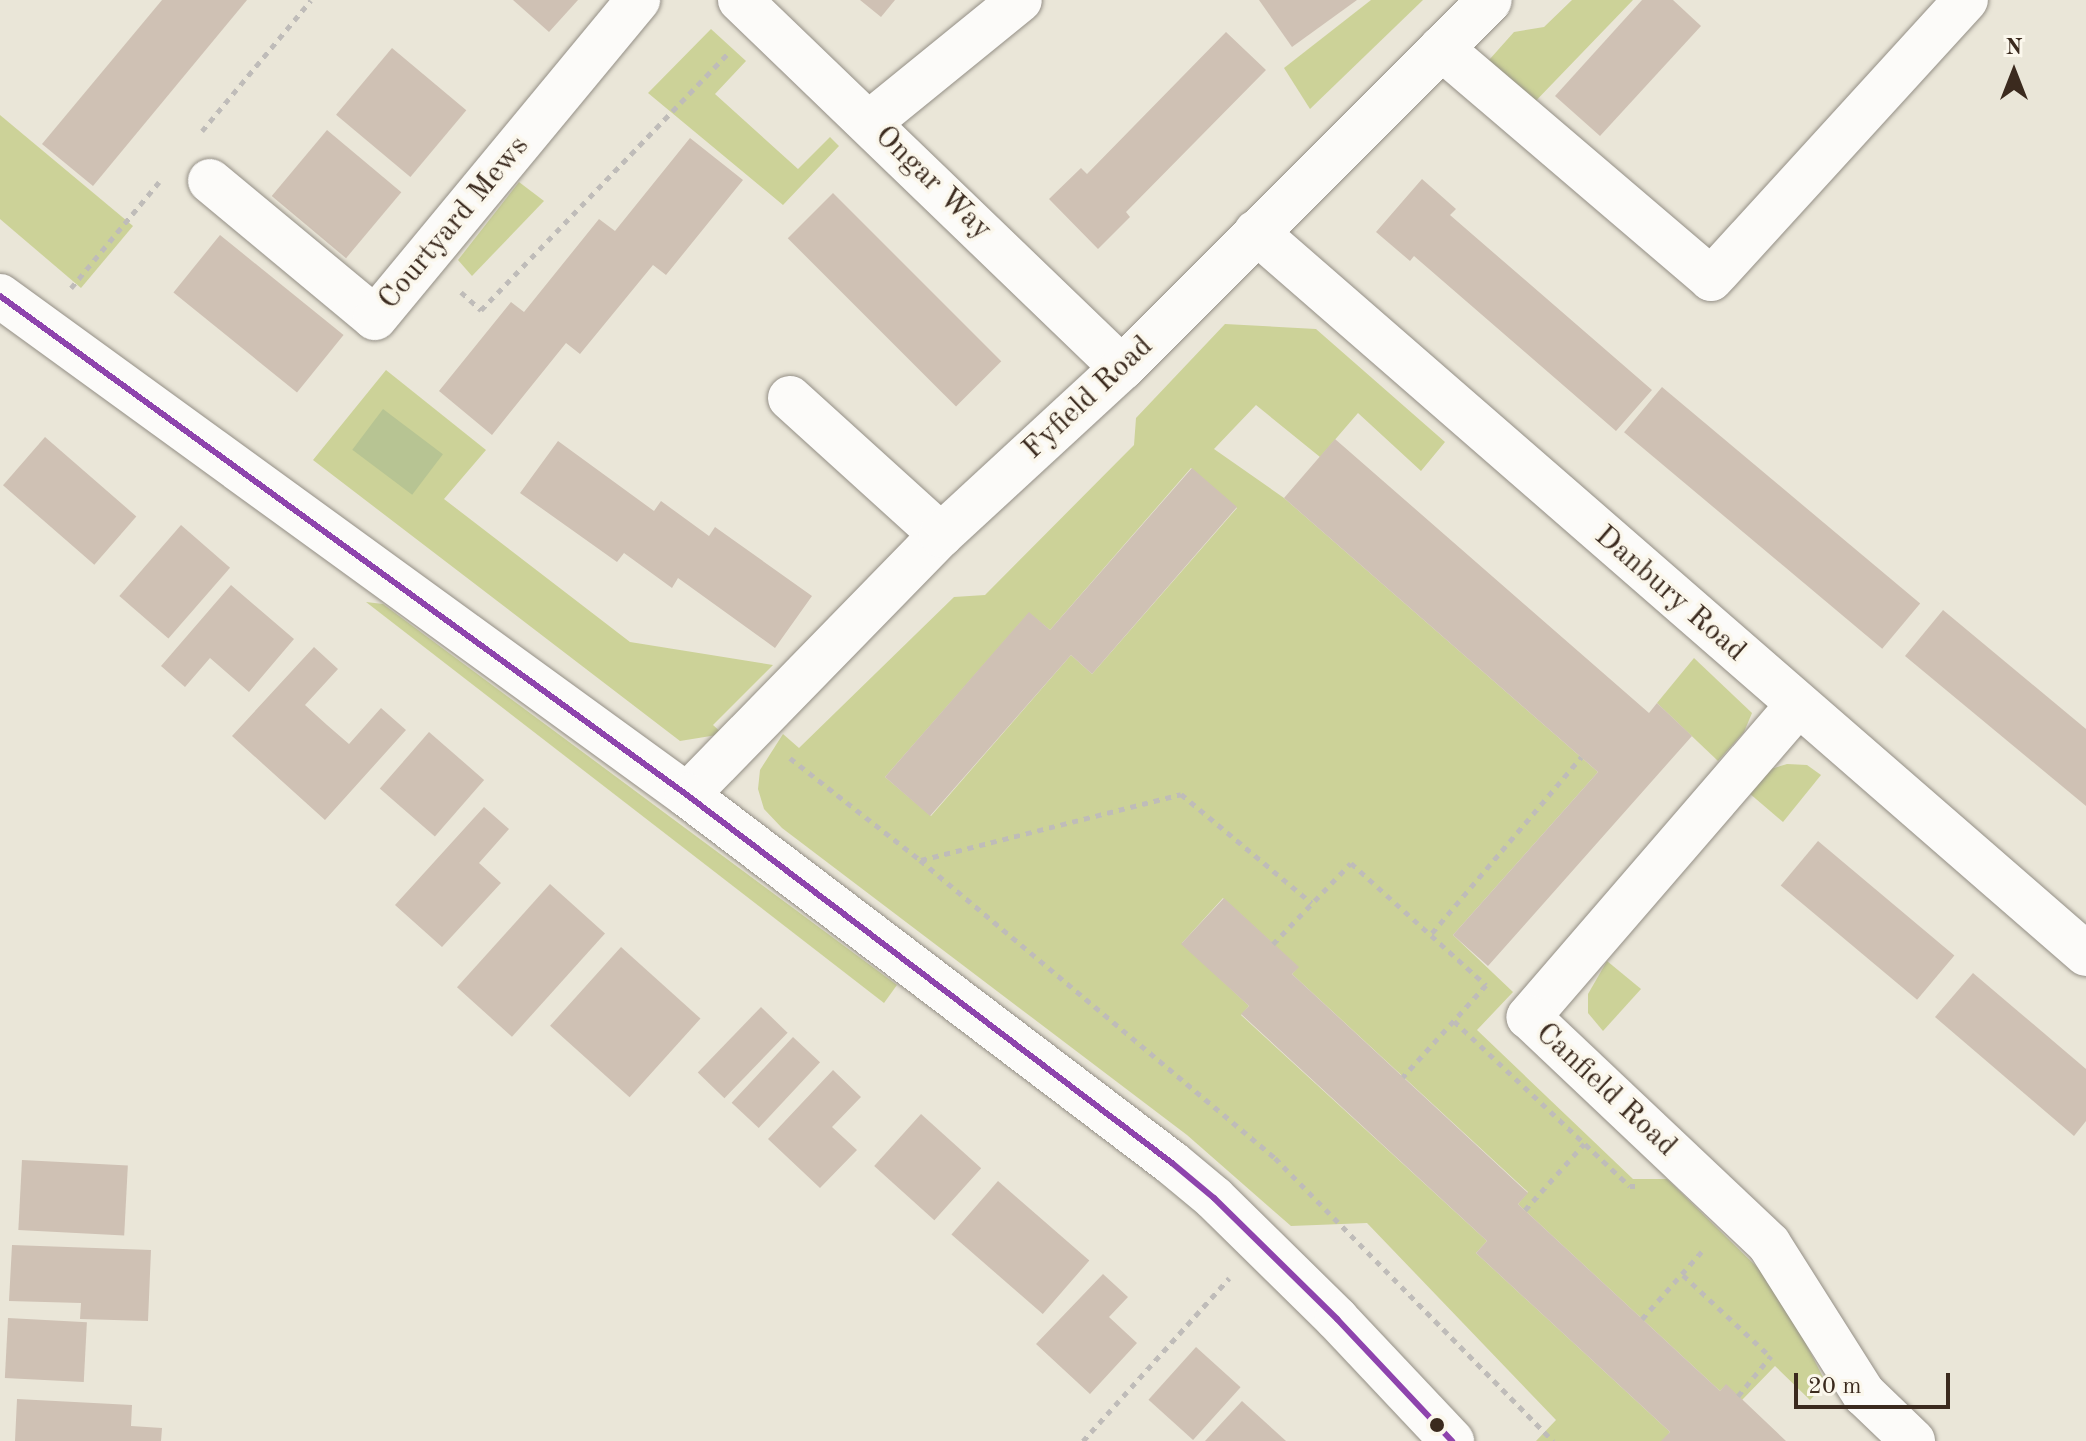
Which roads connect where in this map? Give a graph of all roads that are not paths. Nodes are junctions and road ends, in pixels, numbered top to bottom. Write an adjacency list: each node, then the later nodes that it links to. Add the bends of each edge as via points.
1 (638, 0): 8 (street, Courtyard Mews, via 375,318)
2 (1020, 0): 7 (street)
3 (1490, 0): 6 (street, Fyfield Road)
4 (1966, 0): 6 (street, via 1711,279)
5 (751, 9): 7 (street, Ongar Way)
6 (1441, 48): 9 (street, Fyfield Road)
7 (870, 122): 11 (street, Ongar Way)
8 (210, 181)
9 (1256, 232): 11 (street, Fyfield Road); 14 (street, Danbury Road)
10 (0, 296): 15 (street)
11 (1122, 368): 13 (street, Fyfield Road)
12 (790, 398): 13 (street)
13 (941, 535): 15 (street, Fyfield Road)
14 (1797, 706): 16 (street, Danbury Road); 18 (street, Canfield Road, via 1529,1017 1769,1244 1864,1394)
15 (687, 795): 17 (street, via 1172,1163 1260,1243)
16 (2086, 954)
17 (1452, 1441)
18 (1913, 1441)

